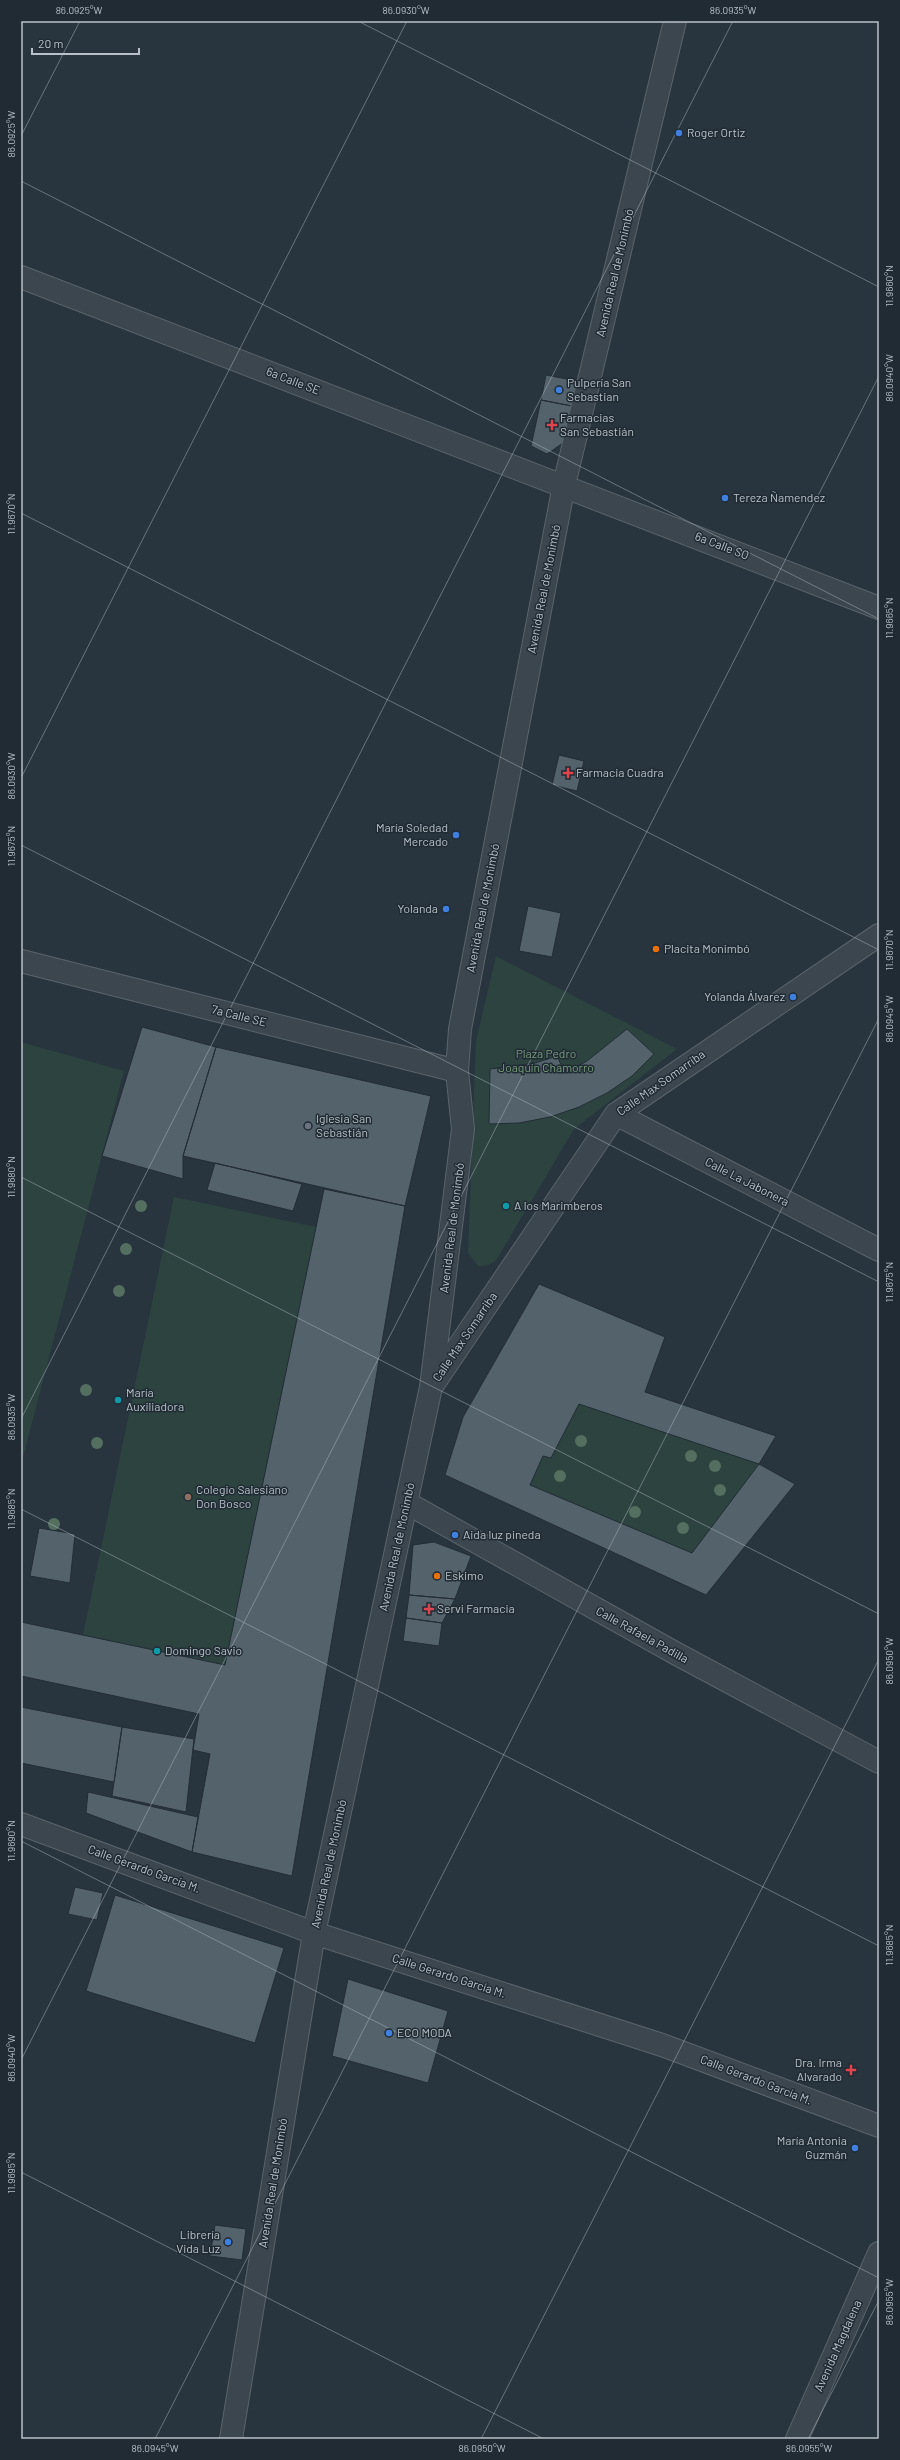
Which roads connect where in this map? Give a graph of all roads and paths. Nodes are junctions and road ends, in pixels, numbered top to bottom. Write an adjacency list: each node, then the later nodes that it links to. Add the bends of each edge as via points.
1 (675, 21): 3 (street, Avenida Real de Monimbó)
2 (21, 277): 3 (street, 6a Calle SE)
3 (564, 485): 4 (street, 6a Calle SO); 7 (street, Avenida Real de Monimbó, via 462,1021)
4 (879, 608)
5 (879, 935): 8 (street, Calle Max Somarriba)
6 (21, 961): 7 (street, 7a Calle SE)
7 (457, 1071): 10 (street, Avenida Real de Monimbó, via 463,1129)
8 (616, 1114): 9 (street, Calle La Jabonera); 10 (street, Calle Max Somarriba)
9 (879, 1250)
10 (432, 1387): 11 (street, Avenida Real de Monimbó)
11 (407, 1503): 12 (street, Calle Rafaela Padilla, via 675,1653); 14 (street, Avenida Real de Monimbó)
12 (879, 1762)
13 (21, 1824): 14 (street, Calle Gerardo García M.)
14 (314, 1933): 15 (street, Calle Gerardo García M., via 662,2044); 17 (street, Avenida Real de Monimbó)
15 (879, 2126)
16 (879, 2254): 18 (street, Avenida Magdalena)
17 (231, 2439)
18 (797, 2439)

